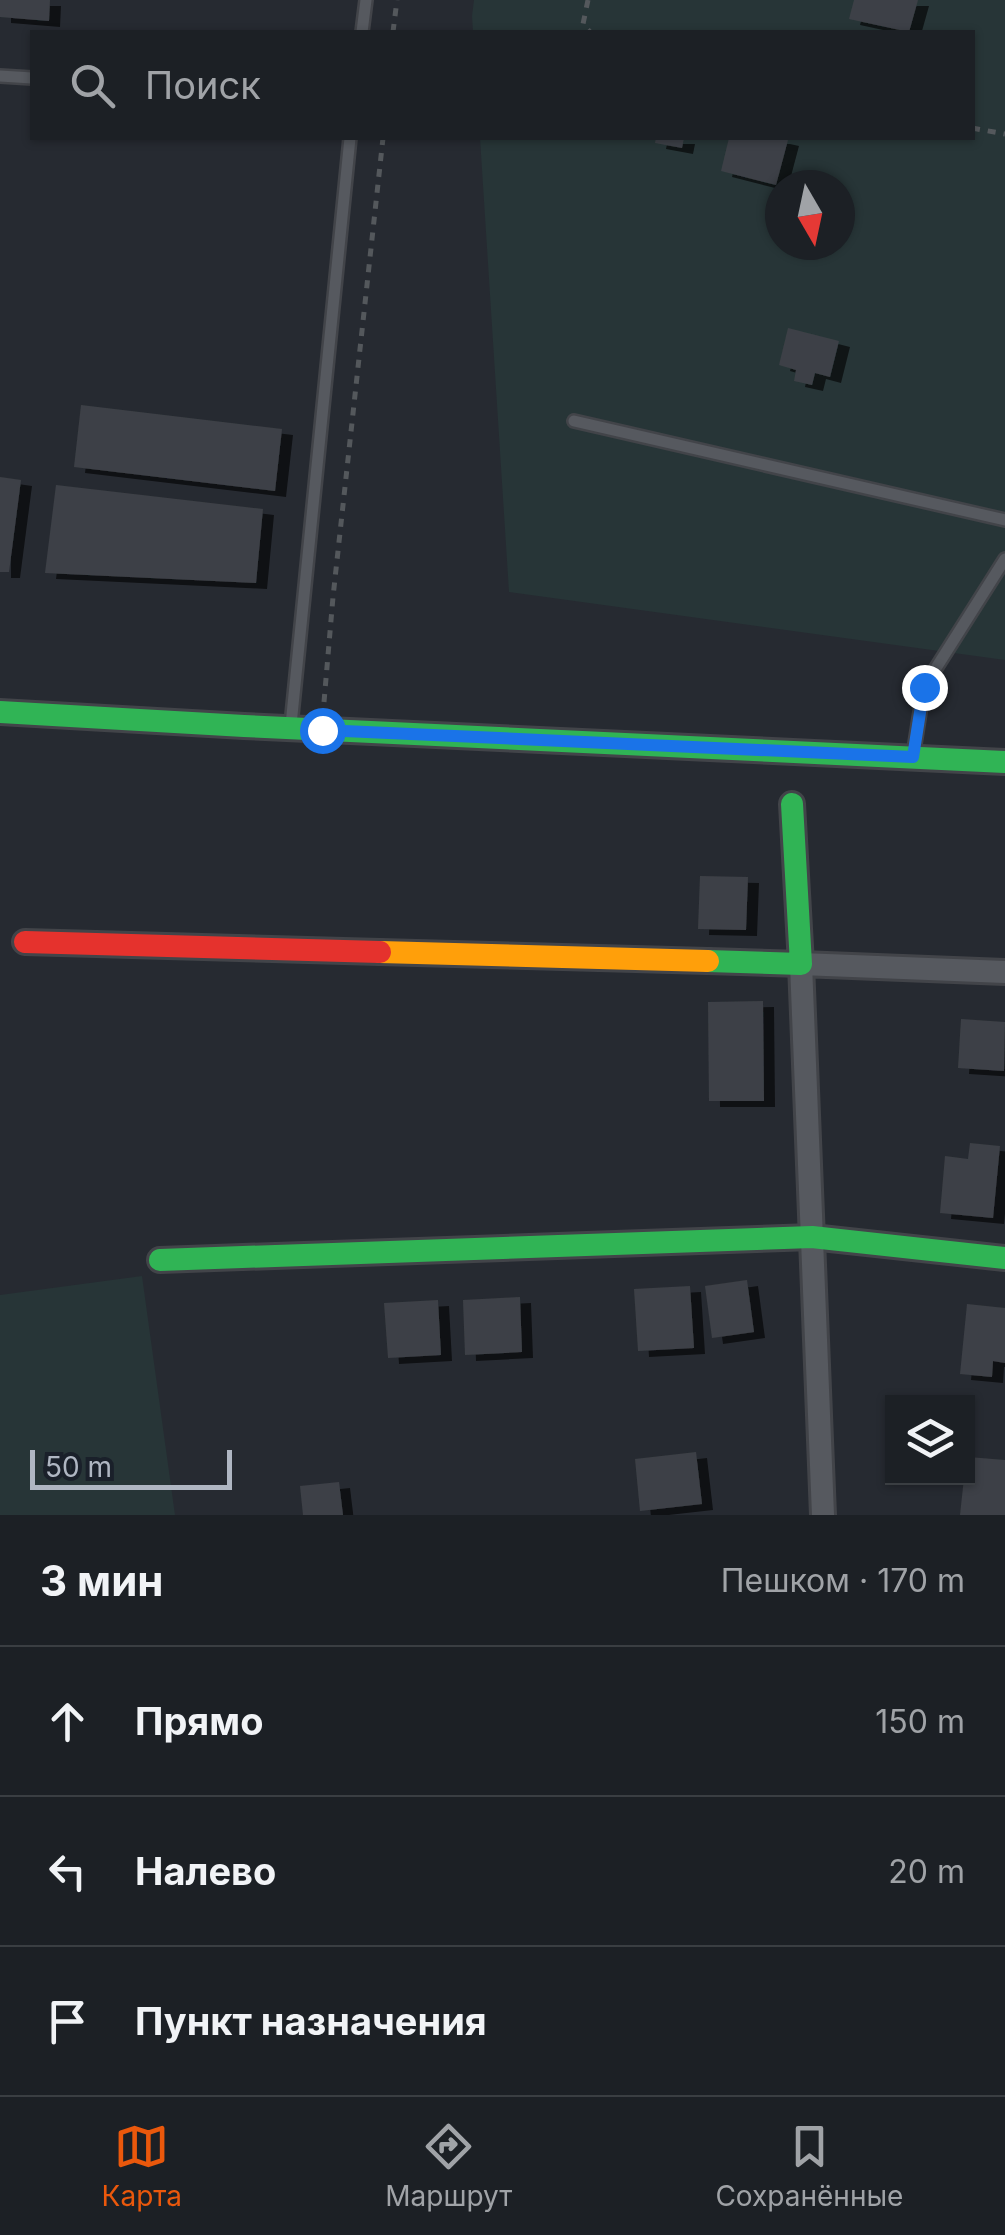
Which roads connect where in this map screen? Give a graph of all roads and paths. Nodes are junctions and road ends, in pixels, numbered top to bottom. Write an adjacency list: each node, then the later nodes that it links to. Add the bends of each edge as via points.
1 (366, 0): 4 (lane)
2 (397, 0): 5 (path)
3 (588, 0): 6 (path)
4 (362, 30)
5 (394, 30)
6 (588, 30)
7 (0, 76): 8 (lane)
8 (30, 78)
9 (975, 129): 10 (path)
10 (1005, 134)
11 (350, 140): 17 (lane)
12 (382, 140): 18 (path)
13 (574, 421): 14 (lane)
14 (1005, 520)
15 (1005, 559): 19 (lane, via 924,687)
16 (0, 712): 17 (street)
17 (290, 728): 18 (street)
18 (322, 730): 19 (street)
19 (913, 757): 20 (street)
20 (1005, 762)
21 (792, 804): 23 (street)
22 (25, 942): 23 (street)
23 (802, 964): 24 (street); 25 (street)
24 (1005, 972)
25 (812, 1237): 26 (street); 27 (street); 28 (street)
26 (1005, 1258)
27 (160, 1260)
28 (823, 1515)

